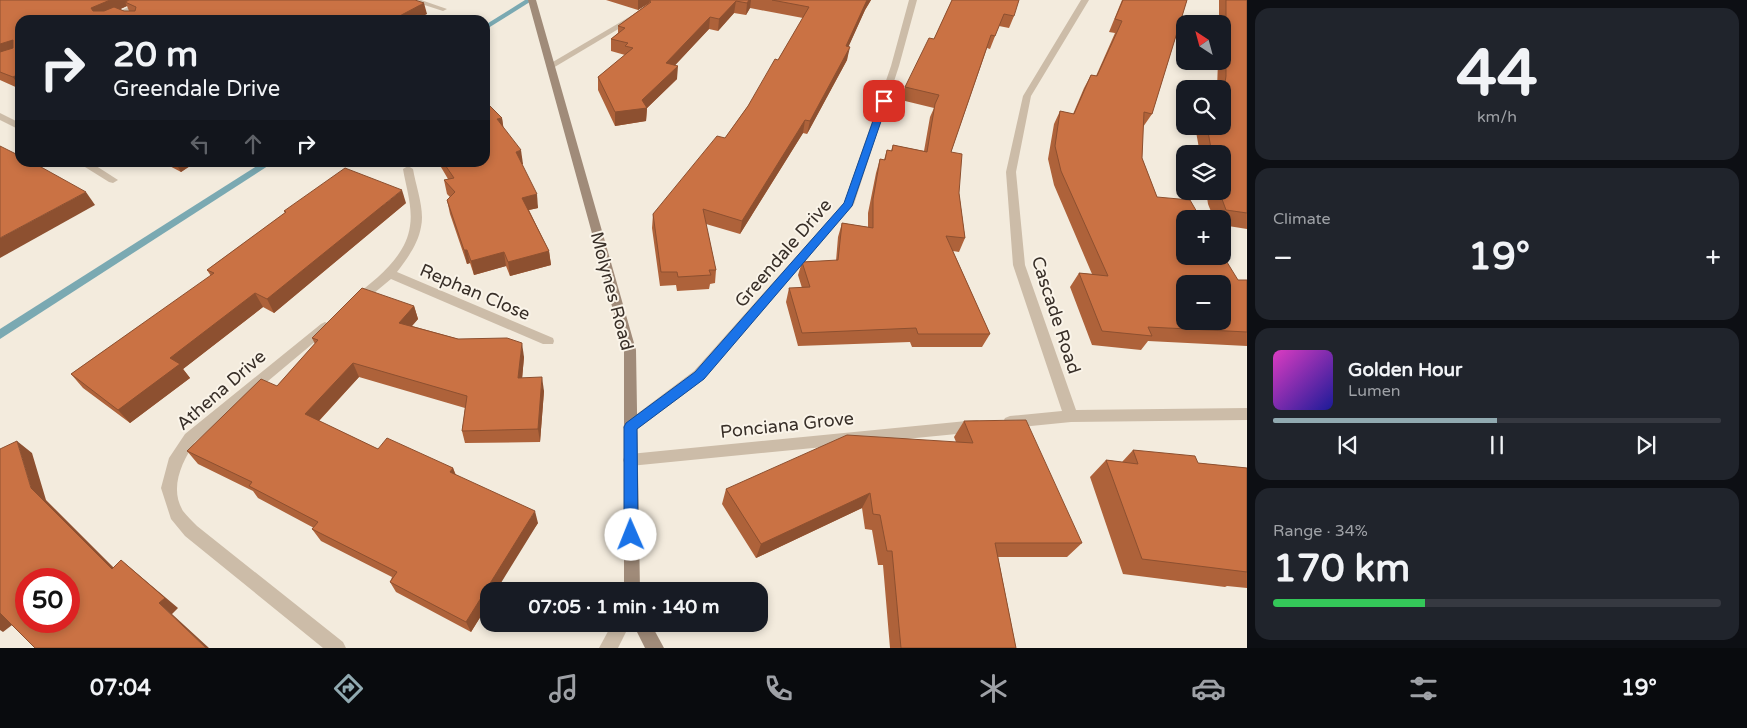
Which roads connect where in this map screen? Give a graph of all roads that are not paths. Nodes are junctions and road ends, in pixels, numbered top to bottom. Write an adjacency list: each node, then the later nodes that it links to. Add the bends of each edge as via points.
1 (151, 0): 8 (street)
2 (413, 0): 7 (street)
3 (532, 0): 11 (main road, Molynes Road)
4 (663, 0): 11 (street)
5 (913, 0): 21 (street, Greendale Drive, via 895,66 849,204 699,376)
6 (1085, 0): 20 (street, Cascade Road, via 1027,96 1011,172 1019,265)
7 (443, 9)
8 (119, 13): 9 (street); 10 (street)
9 (114, 15)
10 (125, 15)
11 (550, 66): 21 (main road, Molynes Road, via 630,350)
12 (0, 116): 13 (street)
13 (15, 124)
14 (91, 167): 16 (street)
15 (408, 169): 17 (street, Athena Drive, via 416,227 406,252)
16 (113, 180)
17 (390, 274): 18 (street, Rephan Close); 26 (street, Athena Drive, via 190,438 174,463 168,488 176,514 190,531)
18 (548, 341)
19 (1247, 414): 20 (street, Ponciana Grove)
20 (1070, 416): 22 (street, Ponciana Grove)
21 (630, 427): 22 (main road, Molynes Road)
22 (630, 460): 23 (main road, Molynes Road)
23 (632, 582)
24 (617, 632): 27 (street)
25 (646, 632): 28 (main road)
26 (337, 648)
27 (608, 648)
28 (655, 648)

